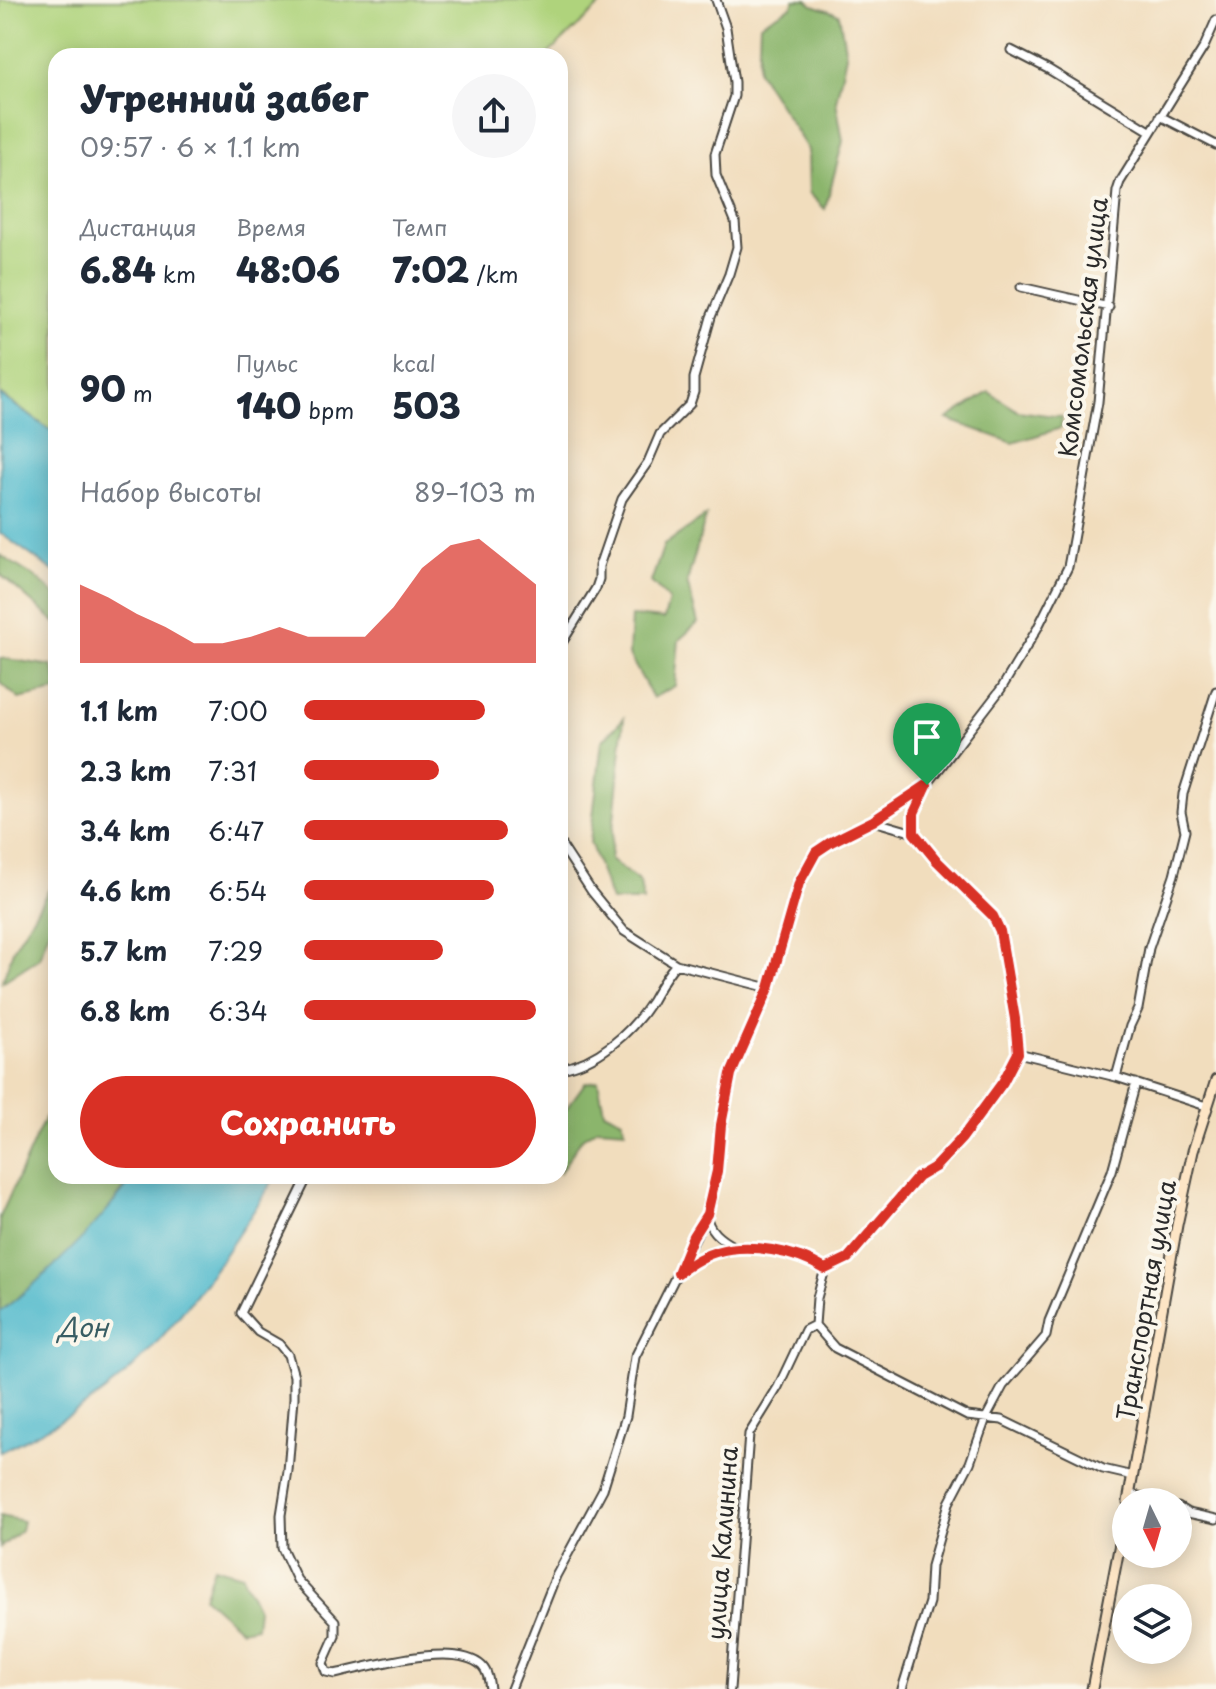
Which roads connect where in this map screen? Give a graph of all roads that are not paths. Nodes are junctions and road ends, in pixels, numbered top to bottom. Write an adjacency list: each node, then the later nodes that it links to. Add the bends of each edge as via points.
1 (716, 0): 11 (street, via 734,82 715,154 716,175 735,221 737,247 711,317 690,404 660,434 622,499 596,588)
2 (1216, 20): 3 (street, Комсомольская улица)
3 (1204, 47): 5 (street); 6 (street, Комсомольская улица)
4 (1011, 50): 7 (street)
5 (1216, 50)
6 (1160, 116): 7 (street, Комсомольская улица); 8 (street)
7 (1150, 131): 10 (street, Комсомольская улица, via 1117,191)
8 (1216, 145)
9 (1021, 287): 10 (street)
10 (1109, 307): 13 (street, Комсомольская улица, via 1068,567 1001,689)
11 (568, 633)
12 (1216, 691): 21 (street, via 1183,794 1185,831)
13 (927, 785): 14 (street); 15 (street, via 914,813)
14 (873, 821): 15 (street); 18 (street, via 816,852 799,883)
15 (914, 833): 19 (street, via 993,916 1000,931)
16 (568, 855): 17 (street, via 624,931)
17 (676, 964): 18 (street); 20 (street, via 630,1029 607,1048)
18 (769, 988): 26 (street, via 731,1074)
19 (1018, 1053): 21 (street); 28 (street, via 962,1138 918,1177 848,1258)
20 (568, 1067)
21 (1116, 1077): 23 (street)
22 (1216, 1080): 24 (main road, Транспортная улица)
23 (1136, 1083): 24 (street); 31 (street, via 1112,1171 1046,1336 1003,1386)
24 (1206, 1106): 32 (main road, Транспортная улица, via 1177,1225)
25 (304, 1184): 37 (street, via 241,1313 279,1344 294,1376 280,1535 297,1580 335,1621 335,1636 323,1663 326,1672 439,1655 461,1657 481,1665)
26 (707, 1214): 27 (street, via 715,1232); 29 (street)
27 (737, 1248): 28 (street, via 809,1259); 29 (street, via 700,1258)
28 (825, 1269): 30 (street)
29 (678, 1273): 38 (street, via 635,1357 626,1416 603,1489 556,1576)
30 (815, 1325): 31 (street, via 835,1348 967,1416); 39 (street, улица Калинина, via 805,1330 749,1434)
31 (986, 1418): 32 (street, via 1002,1420 1103,1469); 40 (street, via 949,1503 931,1566 929,1602)
32 (1133, 1476): 33 (main road, Транспортная улица)
33 (1131, 1488)
34 (1192, 1514): 35 (street)
35 (1216, 1519)
36 (1115, 1568): 41 (main road)
37 (490, 1689)
38 (511, 1689)
39 (730, 1689)
40 (902, 1689)
41 (1092, 1689)

